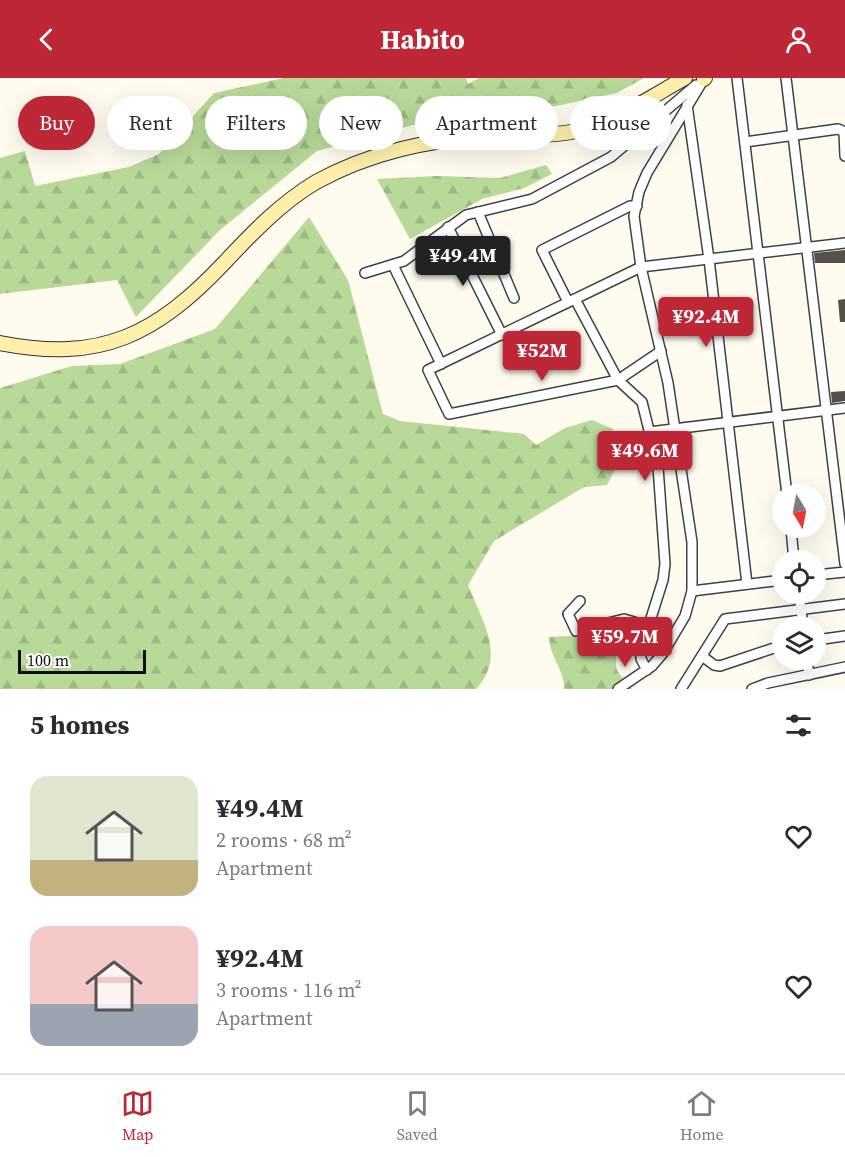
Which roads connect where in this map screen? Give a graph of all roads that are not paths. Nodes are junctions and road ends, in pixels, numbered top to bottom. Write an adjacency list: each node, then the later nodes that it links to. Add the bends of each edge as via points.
1 (685, 78): 23 (street, via 615,117 572,132 406,146 356,162 315,183 281,208 177,307 144,330 108,344 66,351)
2 (737, 78): 8 (street)
3 (786, 78): 7 (street)
4 (704, 79): 5 (street); 11 (street, via 611,157 532,199)
5 (687, 105): 10 (street, via 647,173); 16 (street)
6 (845, 132): 7 (street, via 838,129); 9 (street)
7 (793, 134): 8 (street); 14 (street)
8 (745, 142): 15 (street)
9 (845, 156)
10 (637, 206): 18 (street, via 636,244); 21 (street, via 542,250)
11 (478, 212): 12 (street); 20 (street)
12 (448, 227): 17 (street); 22 (street)
13 (845, 243): 14 (street)
14 (806, 247): 15 (street); 28 (street)
15 (758, 253): 16 (street); 29 (street)
16 (709, 259): 18 (street); 30 (street)
17 (393, 265): 19 (street); 25 (street)
18 (641, 267): 21 (street); 24 (street)
19 (365, 273)
20 (514, 298)
21 (572, 301): 22 (street); 26 (street)
22 (502, 335): 25 (street)
23 (0, 343)
24 (661, 351): 26 (street); 31 (street)
25 (441, 364): 26 (street, via 428,370 449,414)
26 (618, 380): 32 (street, via 642,402)
27 (845, 408): 28 (street)
28 (826, 410): 29 (street); 34 (street)
29 (777, 416): 30 (street); 33 (street)
30 (728, 422): 31 (street); 38 (street)
31 (675, 429): 32 (street); 39 (street, via 693,542)
32 (649, 432): 45 (street, via 658,467 665,564)
33 (786, 484)
34 (845, 564)
35 (845, 572): 36 (street)
36 (826, 574)
37 (772, 581): 38 (street)
38 (747, 584): 39 (street)
39 (692, 591): 51 (street, via 685,616 663,653)
40 (580, 601): 45 (street, via 568,614 576,631 624,619)
41 (800, 604): 43 (street)
42 (845, 604): 43 (street)
43 (801, 609): 44 (street); 49 (street, via 725,619)
44 (802, 616)
45 (648, 626): 51 (street, via 641,650)
46 (845, 636): 47 (street)
47 (826, 639)
48 (772, 649): 49 (street, via 720,666)
49 (702, 656): 55 (street)
50 (845, 667): 53 (street)
51 (647, 670): 54 (street)
52 (808, 670): 53 (street)
53 (809, 675): 56 (street)
54 (618, 689)
55 (681, 689)
56 (752, 689)

